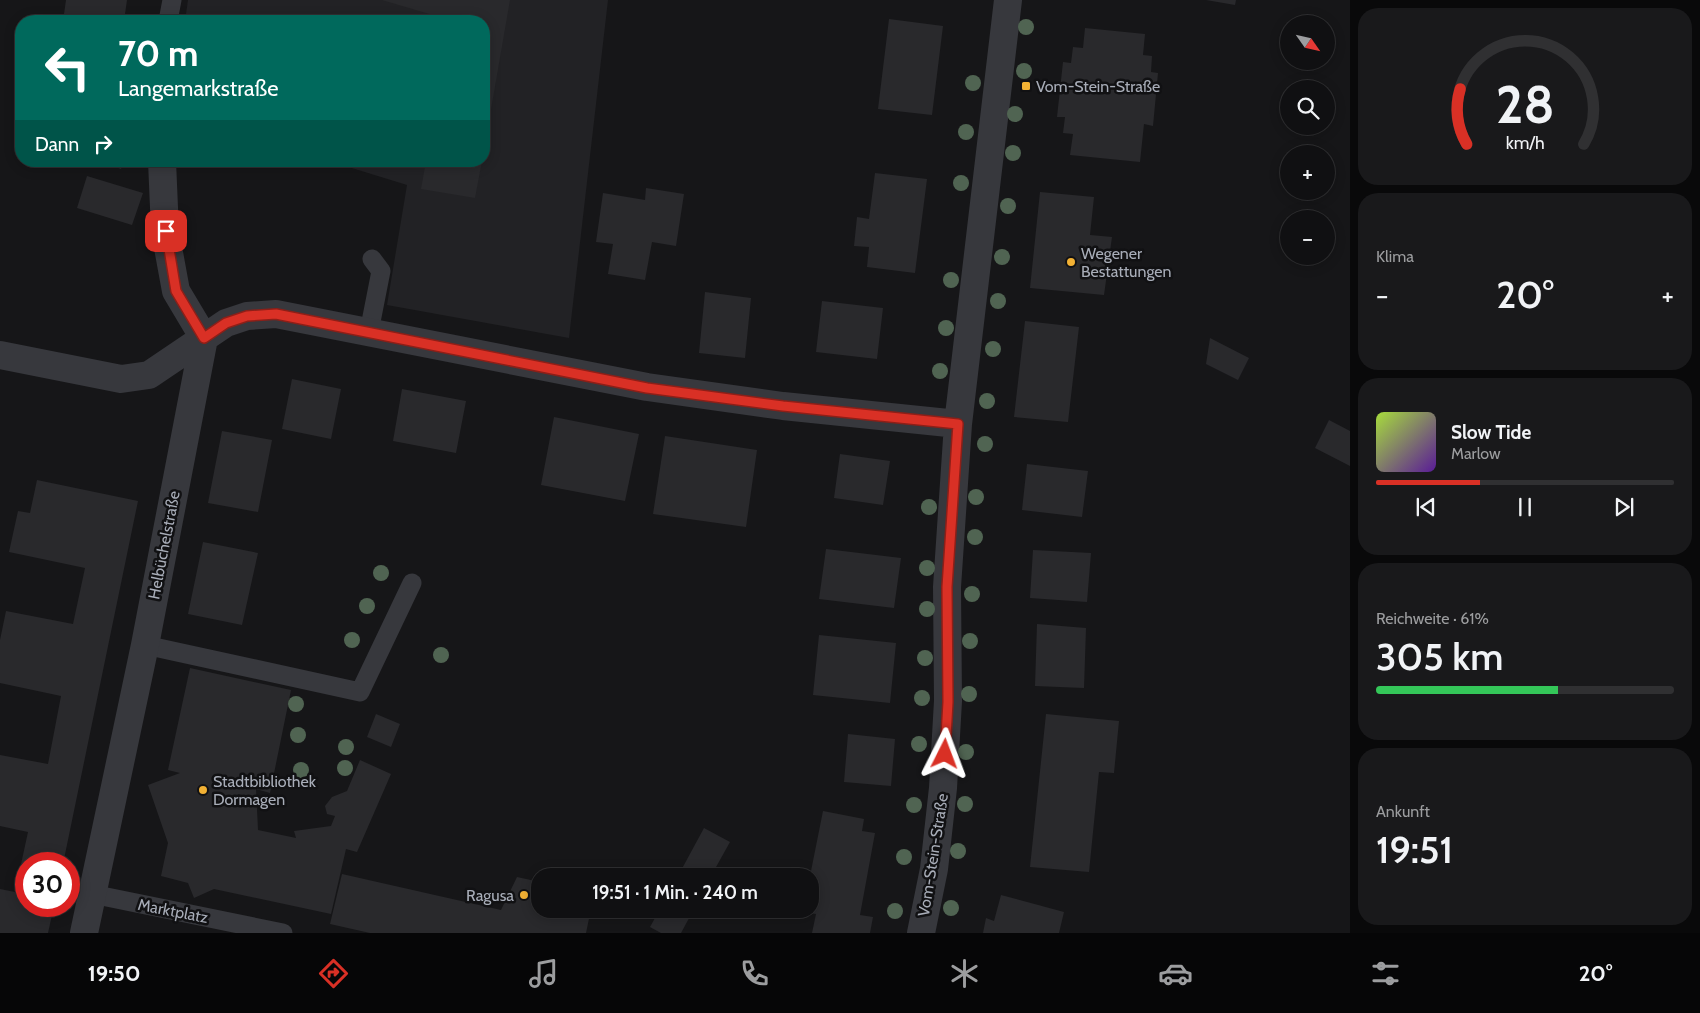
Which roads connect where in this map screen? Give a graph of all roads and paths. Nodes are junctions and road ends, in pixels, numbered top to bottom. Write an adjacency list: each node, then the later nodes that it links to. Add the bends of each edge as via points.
1 (172, 0): 3 (lane)
2 (1008, 0): 9 (street, Vom-Stein-Straße)
3 (169, 15)
4 (162, 167): 7 (street, via 166,231 176,291)
5 (372, 259): 6 (lane, via 381,271)
6 (369, 332): 7 (street, via 276,314 247,316 226,323); 9 (street, via 647,388)
7 (204, 338): 8 (street, via 149,375 121,379); 11 (street, Helbüchelstraße)
8 (0, 355)
9 (958, 424): 15 (street, Vom-Stein-Straße, via 947,587 948,702 944,788 934,869)
10 (412, 583): 11 (lane, via 360,692)
11 (145, 645): 12 (street, Helbüchelstraße)
12 (92, 894): 13 (street, Helbüchelstraße); 14 (lane, Marktplatz)
13 (84, 933)
14 (283, 933)
15 (921, 933)

